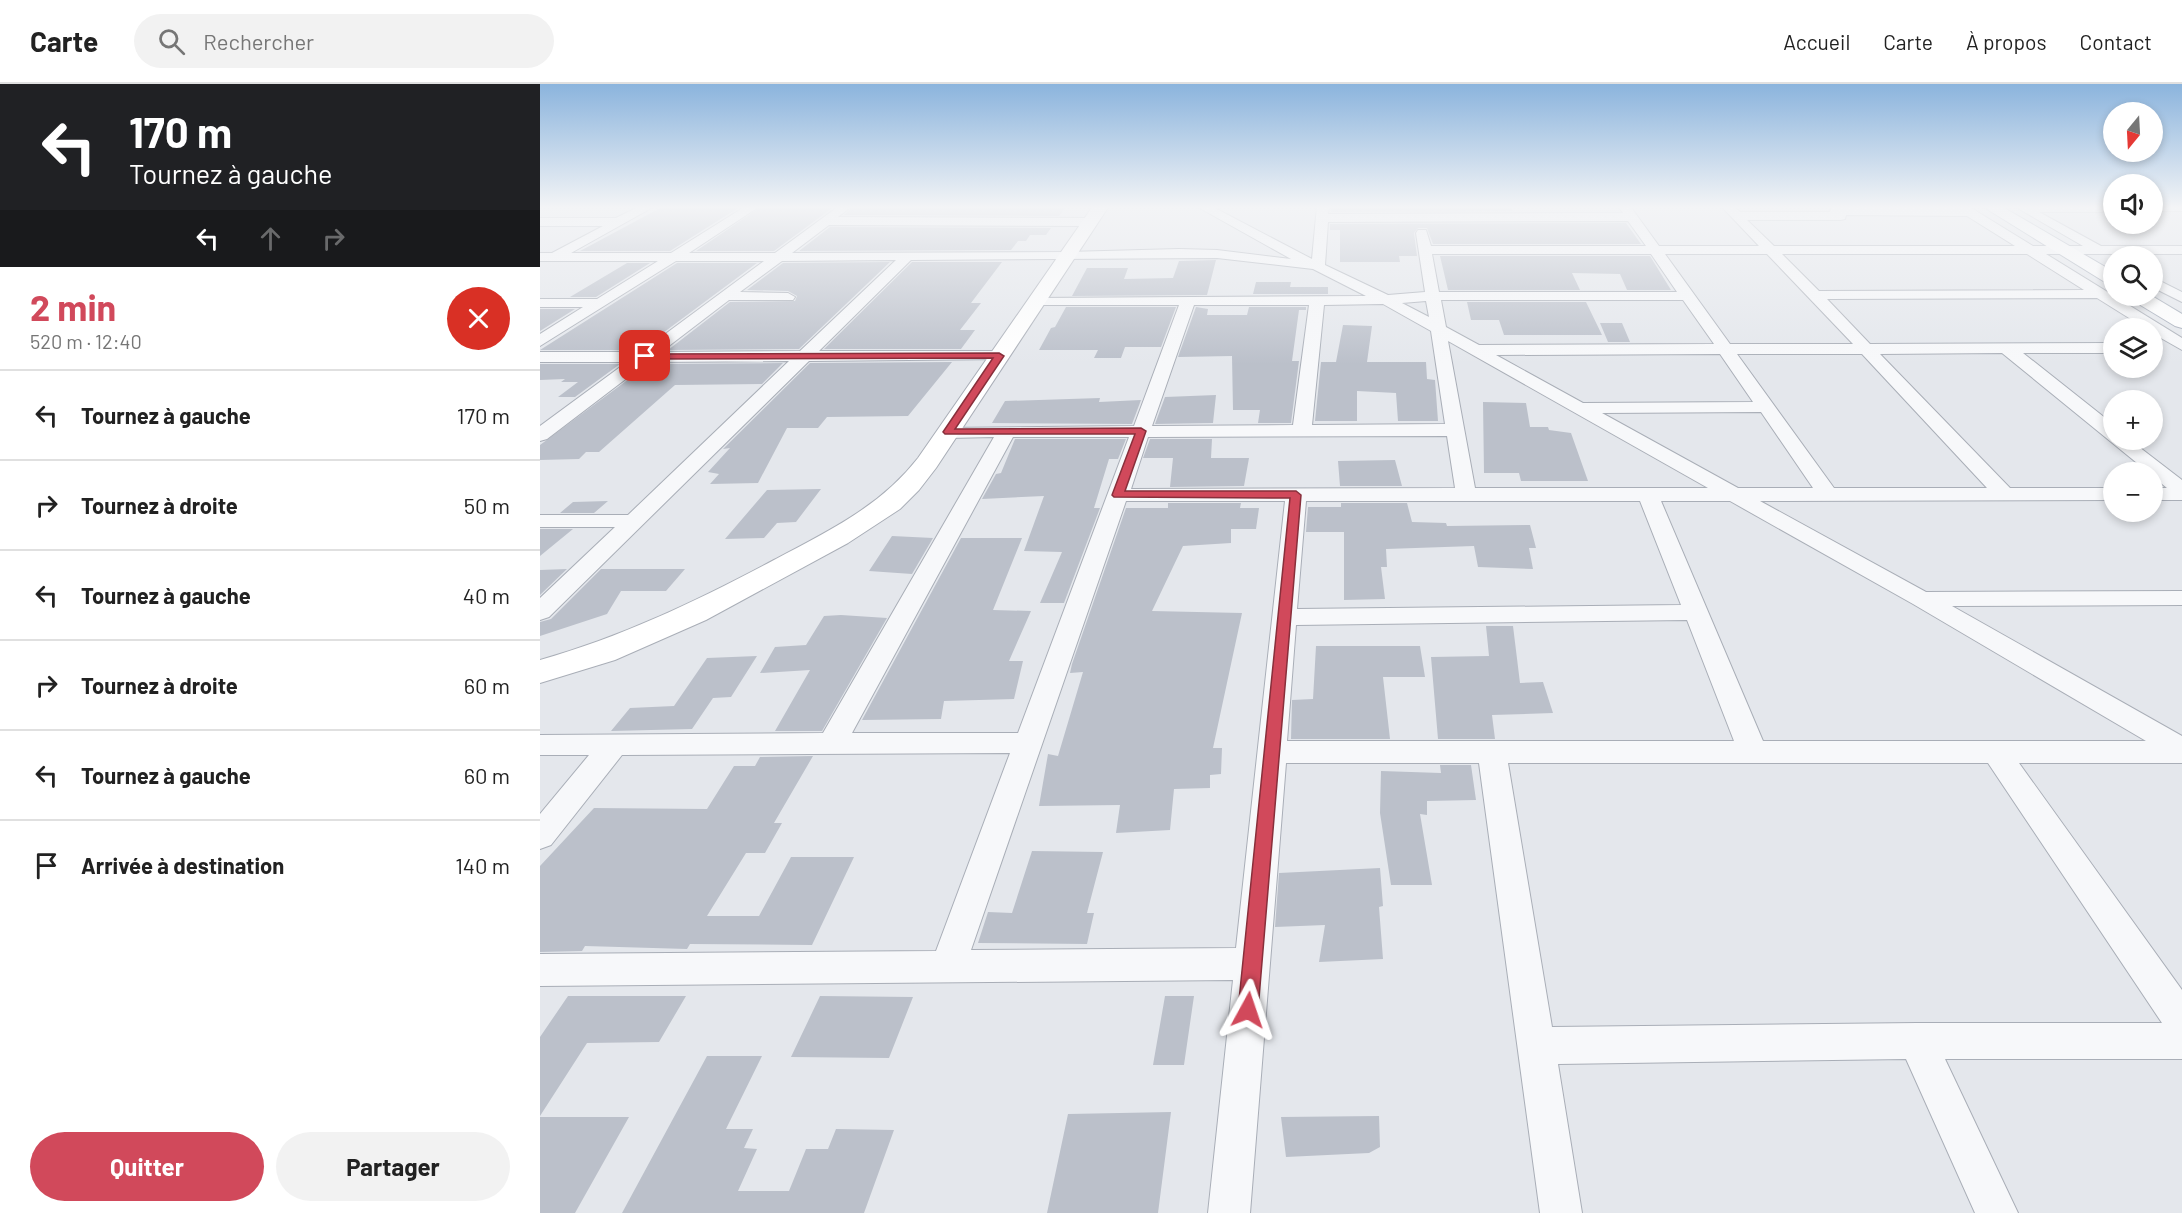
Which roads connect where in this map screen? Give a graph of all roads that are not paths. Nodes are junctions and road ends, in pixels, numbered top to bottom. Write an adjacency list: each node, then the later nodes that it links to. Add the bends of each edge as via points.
1 (670, 259): 28 (street)
2 (775, 259): 18 (street)
3 (905, 259): 41 (street)
4 (1065, 259): 26 (street)
5 (1256, 259): 13 (street)
6 (1302, 259): 13 (street)
7 (1319, 259): 13 (street)
8 (1427, 259): 19 (street)
9 (1661, 259): 20 (street)
10 (1779, 259): 17 (street)
11 (2044, 259): 16 (street)
12 (2078, 259): 14 (street)
13 (1318, 266): 24 (street)
14 (2103, 273)
15 (2163, 287): 22 (street)
16 (2102, 294): 17 (street); 33 (street)
17 (1815, 295): 38 (street)
18 (725, 296): 21 (street); 40 (street)
19 (1433, 296): 20 (street); 24 (street); 31 (street)
20 (1688, 296): 37 (street)
21 (788, 297)
22 (2182, 298)
23 (1317, 300): 24 (street); 25 (street); 47 (street)
24 (1386, 300): 31 (street)
25 (1188, 301): 26 (street); 49 (street)
26 (1036, 302): 42 (street)
27 (540, 303): 28 (street)
28 (600, 303): 32 (street)
29 (2156, 306): 30 (street)
30 (2182, 322)
31 (1438, 329): 39 (street); 48 (street)
32 (540, 341)
33 (2182, 346): 34 (street)
34 (2163, 347)
35 (2006, 348): 36 (street); 38 (street); 46 (street)
36 (2103, 348)
37 (1725, 349): 38 (street); 39 (street); 44 (street)
38 (1864, 349): 57 (street)
39 (1474, 350): 45 (street)
40 (645, 356): 41 (street); 43 (street); 52 (street)
41 (804, 356): 42 (street); 65 (street)
42 (999, 356): 50 (street)
43 (540, 357)
44 (1766, 407): 45 (street); 63 (street)
45 (1576, 408): 62 (street)
46 (2103, 426)
47 (1302, 430): 48 (street); 49 (street)
48 (1455, 430): 61 (street)
49 (1141, 431): 51 (street); 59 (street)
50 (948, 432): 51 (street); 71 (street, via 911,484 889,504 822,546 727,598 629,643)
51 (1007, 432): 72 (street)
52 (540, 435)
53 (2131, 450): 54 (street)
54 (2182, 492): 55 (street)
55 (2163, 493)
56 (1648, 494): 61 (street); 62 (street); 69 (street)
57 (2004, 494): 58 (street); 63 (street)
58 (2103, 494)
59 (1118, 495): 60 (street); 73 (street)
60 (1296, 495): 61 (street); 70 (street)
61 (1466, 495)
62 (1730, 495): 63 (street); 67 (street)
63 (1828, 495)
64 (540, 521): 65 (street)
65 (633, 521): 68 (street)
66 (2182, 598): 67 (street)
67 (1921, 599): 76 (street)
68 (540, 612)
69 (1696, 612): 70 (street); 78 (street)
70 (1284, 617): 77 (street)
71 (540, 672)
72 (832, 743): 73 (street); 75 (street)
73 (1029, 743): 83 (street)
74 (540, 745): 75 (street)
75 (614, 745): 81 (street)
76 (2182, 751): 80 (street)
77 (1272, 752): 79 (street); 82 (street)
78 (1753, 752): 79 (street); 80 (street)
79 (1492, 753): 88 (street)
80 (1997, 753): 85 (street)
81 (540, 836)
82 (1252, 964): 83 (street); 89 (street)
83 (948, 966): 84 (street)
84 (540, 970)
85 (2182, 1021)
86 (1917, 1041): 87 (street); 88 (street); 91 (street)
87 (2182, 1041)
88 (1536, 1046): 90 (street)
89 (1228, 1213)
90 (1561, 1213)
91 (1997, 1213)

